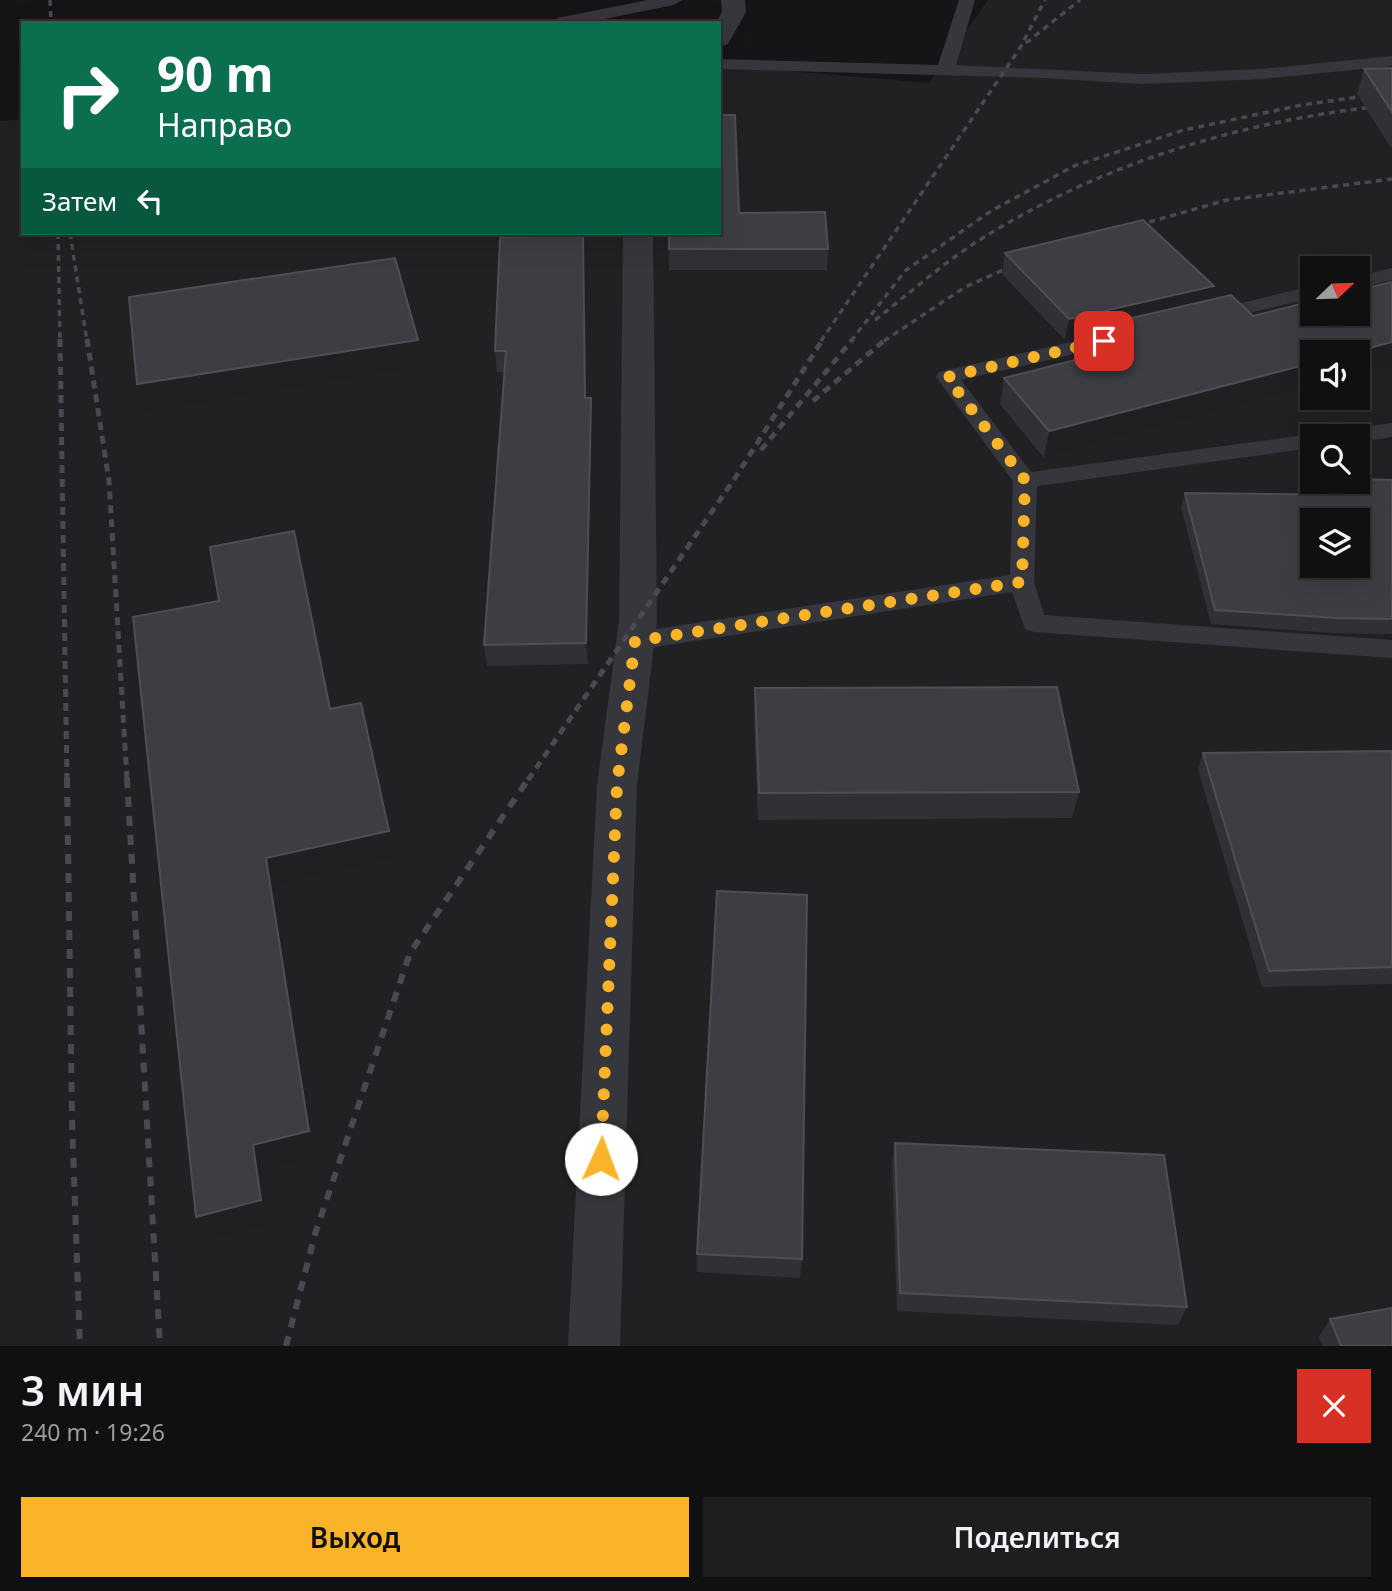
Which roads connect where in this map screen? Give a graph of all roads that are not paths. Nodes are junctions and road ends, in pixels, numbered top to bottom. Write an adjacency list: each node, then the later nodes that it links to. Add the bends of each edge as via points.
1 (674, 0): 4 (lane)
2 (733, 0): 5 (street, via 734,12)
3 (967, 0): 8 (lane)
4 (567, 21)
5 (721, 35)
6 (1392, 61): 8 (lane, via 1302,72 1143,79)
7 (721, 64): 8 (lane)
8 (946, 69)
9 (638, 235): 20 (street)
10 (1392, 274): 11 (lane)
11 (1370, 279)
12 (1300, 295): 13 (lane)
13 (1191, 321)
14 (1136, 333): 18 (lane, via 947,377)
15 (1392, 430): 16 (lane)
16 (1370, 433)
17 (1300, 443): 18 (lane)
18 (1025, 480): 19 (lane)
19 (1022, 582): 20 (lane); 21 (lane, via 1034,623)
20 (635, 641): 22 (street, via 617,785)
21 (1392, 649)
22 (594, 1346)

